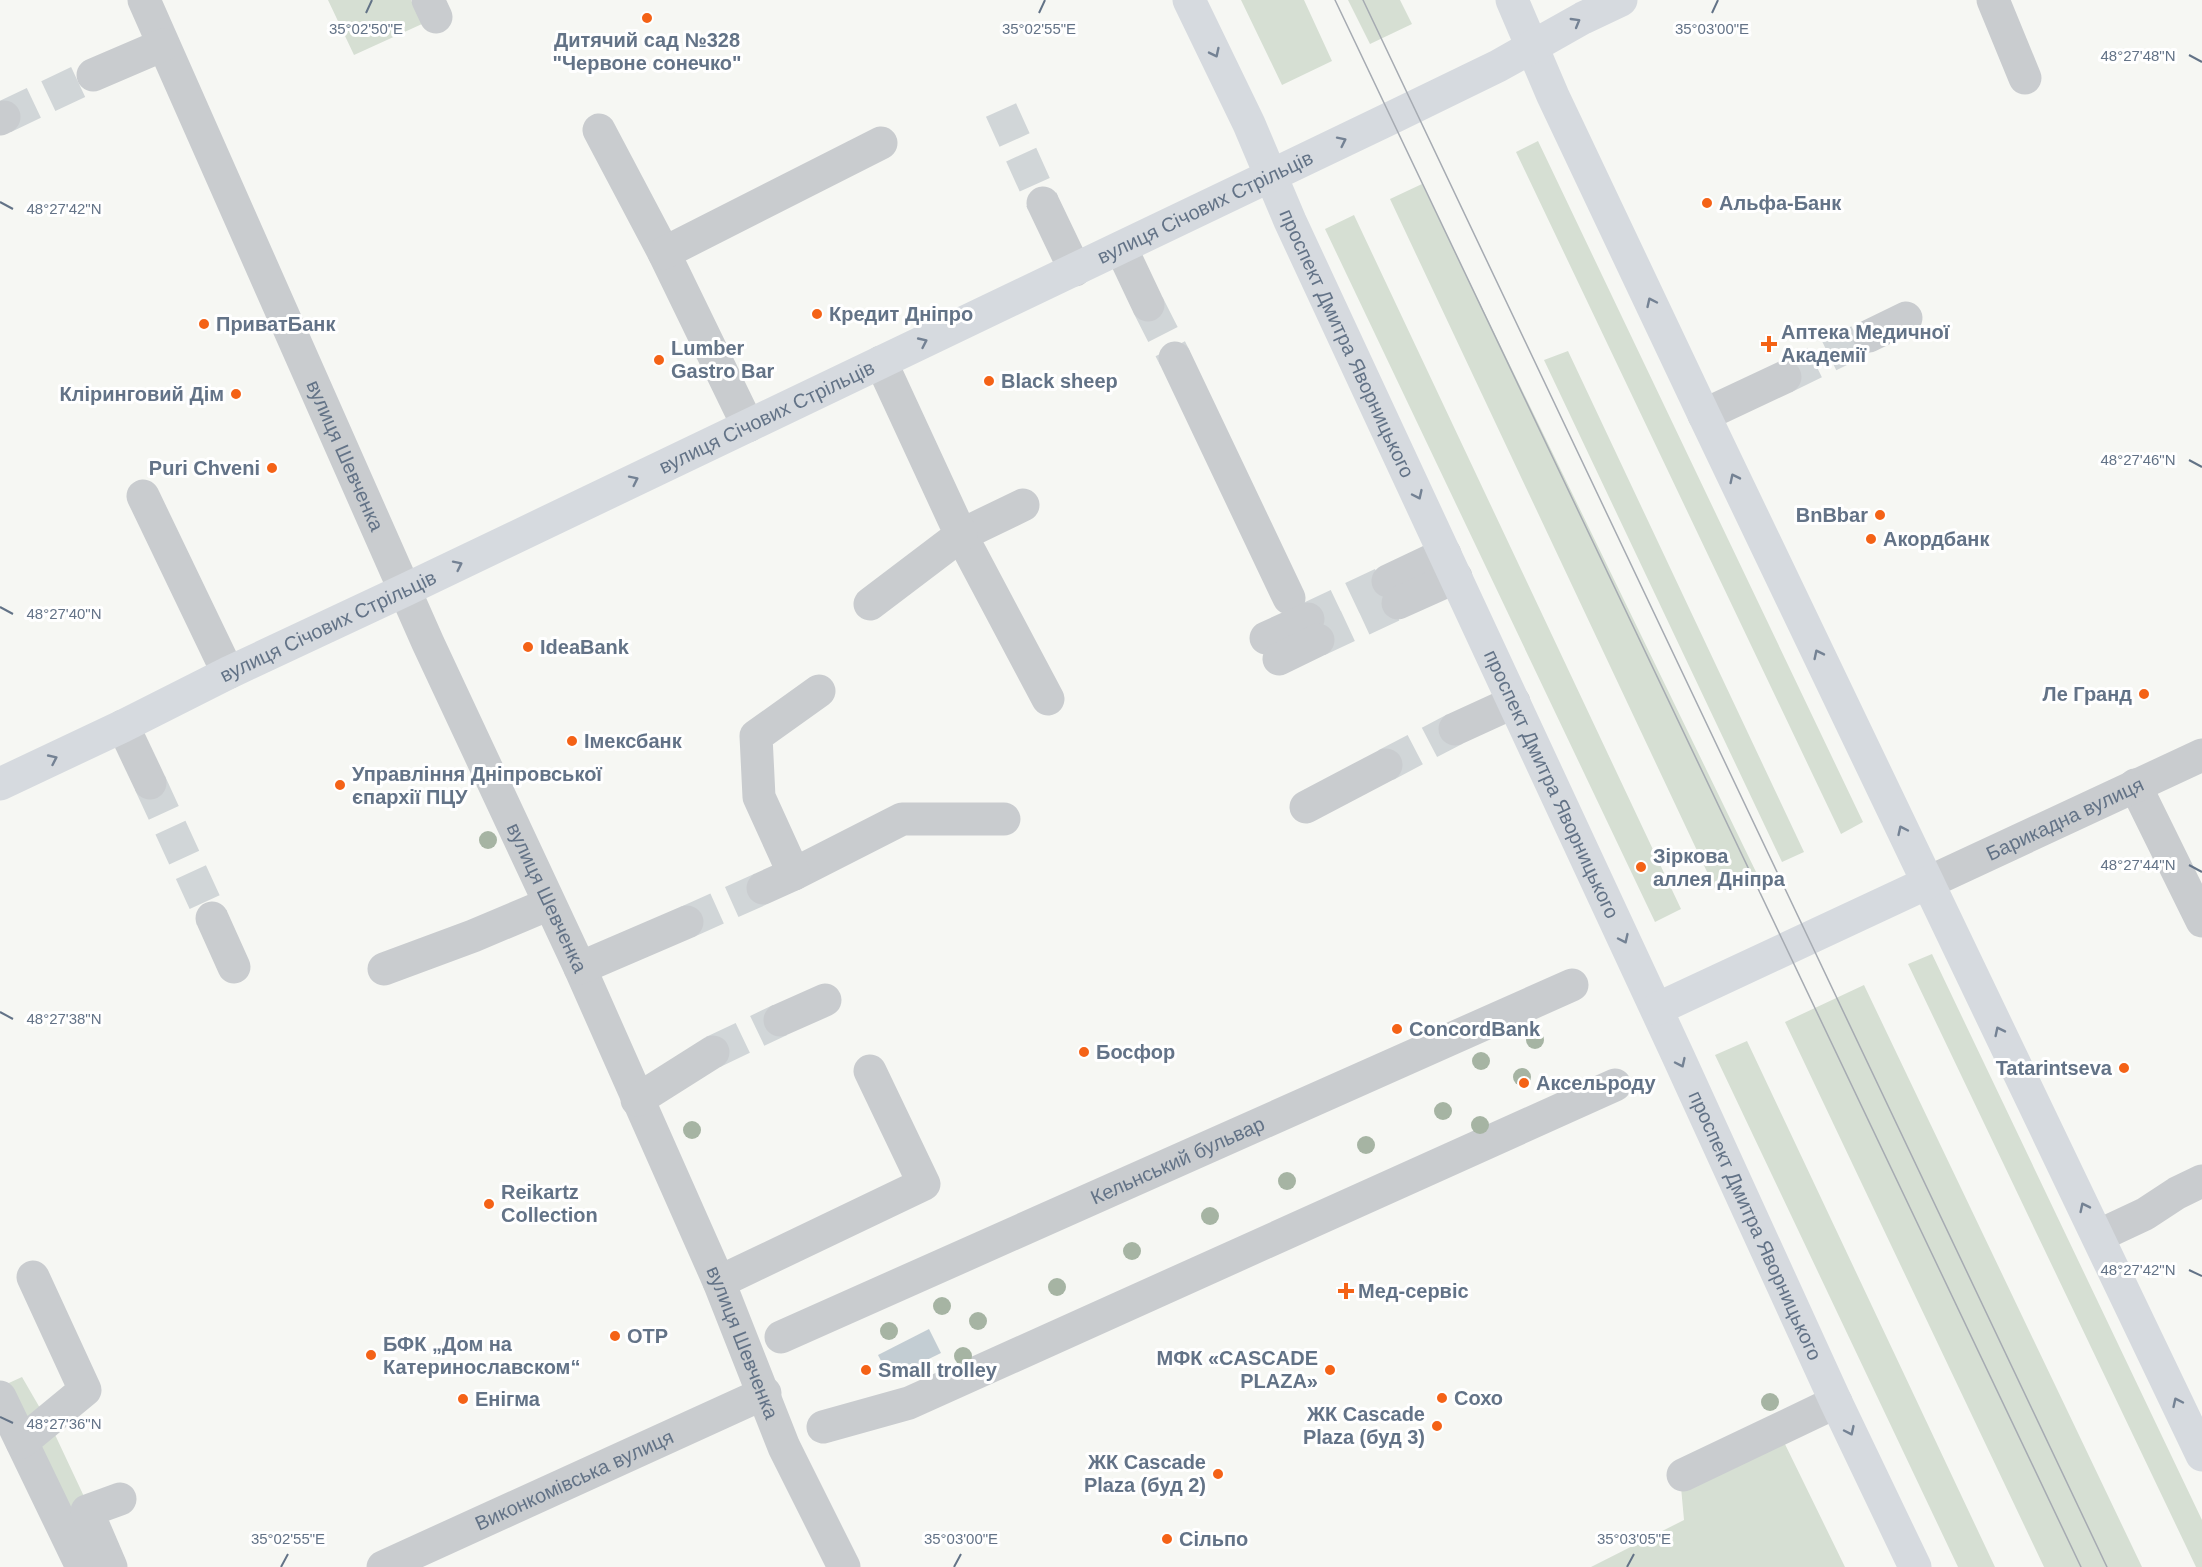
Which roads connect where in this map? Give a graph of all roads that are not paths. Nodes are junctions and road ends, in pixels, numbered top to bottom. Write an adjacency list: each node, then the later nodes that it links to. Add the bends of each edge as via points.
1 (1189, 0): 12 (main road, проспект Дмитра Яворницького, one-way to 12)
2 (1512, 0): 7 (main road)
3 (1621, 0): 7 (main road, вулиця Січових Стрільців, one-way to 3)
4 (1993, 0): 9 (street)
5 (151, 2): 6 (street, вулиця Шевченка)
6 (163, 45): 8 (street); 29 (street, вулиця Шевченка)
7 (1532, 47): 12 (main road, вулиця Січових Стрільців, one-way to 7); 23 (main road, one-way to 7)
8 (93, 75)
9 (2025, 78)
10 (599, 130): 15 (street)
11 (881, 143): 15 (street)
12 (1270, 175): 14 (main road, вулиця Січових Стрільців); 28 (main road, проспект Дмитра Яворницького, one-way to 28)
13 (1043, 203): 16 (street)
14 (1120, 248): 16 (main road, вулиця Січових Стрільців); 17 (street)
15 (664, 253): 24 (street)
16 (1075, 270): 21 (main road, вулиця Січових Стрільців, one-way to 16)
17 (1148, 305)
18 (1906, 318): 19 (street)
19 (1869, 336)
20 (1175, 358): 32 (street, via 1305,619)
21 (881, 362): 24 (main road, вулиця Січових Стрільців); 27 (street)
22 (1785, 377): 23 (street)
23 (1704, 416): 47 (main road, one-way to 23)
24 (748, 426): 29 (main road, вулиця Січових Стрільців, one-way to 24)
25 (143, 496): 33 (street)
26 (1023, 505): 27 (street)
27 (961, 535): 31 (street); 35 (street)
28 (1451, 566): 30 (street); 36 (main road, проспект Дмитра Яворницького)
29 (405, 590): 33 (main road, вулиця Січових Стрільців); 49 (street, вулиця Шевченка)
30 (1393, 592)
31 (870, 604)
32 (1272, 649)
33 (228, 673): 37 (main road, вулиця Січових Стрільців)
34 (819, 692): 46 (street, via 756,736 759,798)
35 (1048, 699)
36 (1514, 702): 38 (street); 58 (main road, проспект Дмитра Яворницького, one-way to 58)
37 (123, 726): 41 (street); 42 (main road, вулиця Січових Стрільців, one-way to 37)
38 (1455, 729)
39 (2202, 755): 43 (street, Барикадна вулиця)
40 (1386, 765): 44 (street)
41 (150, 783)
42 (0, 784)
43 (2135, 785): 47 (street, Барикадна вулиця); 51 (street)
44 (1306, 807)
45 (1004, 819): 46 (street, via 902,819)
46 (794, 874): 48 (street)
47 (1927, 883): 58 (main road); 65 (main road, one-way to 47)
48 (763, 888)
49 (549, 904): 54 (street, вулиця Шевченка); 55 (street)
50 (212, 918): 53 (street)
51 (2202, 921)
52 (687, 922): 54 (street)
53 (234, 967)
54 (580, 968): 63 (street, вулиця Шевченка)
55 (384, 969)
56 (1572, 985): 68 (street, Кельнський бульвар)
57 (825, 1000): 59 (street)
58 (1657, 1010): 71 (main road, проспект Дмитра Яворницького, one-way to 71)
59 (780, 1020)
60 (712, 1052): 63 (street)
61 (870, 1071): 67 (street, via 924,1184)
62 (1615, 1084): 72 (street, via 909,1403)
63 (637, 1100): 67 (street, вулиця Шевченка)
64 (2202, 1181): 65 (street)
65 (2098, 1236): 74 (main road, one-way to 65)
66 (33, 1277): 73 (street, via 85,1390)
67 (719, 1282): 69 (street, вулиця Шевченка)
68 (782, 1337)
69 (765, 1394): 79 (street, Виконкомівська вулиця); 80 (street, вулиця Шевченка, via 784,1447)
70 (0, 1397): 73 (street)
71 (1836, 1402): 75 (street); 81 (main road, проспект Дмитра Яворницького, one-way to 81)
72 (822, 1427)
73 (22, 1442): 77 (street)
74 (2202, 1455)
75 (1683, 1474)
76 (120, 1499): 78 (street, via 87,1512)
77 (82, 1567)
78 (111, 1567)
79 (383, 1567)
80 (844, 1567)
81 (1914, 1567)

